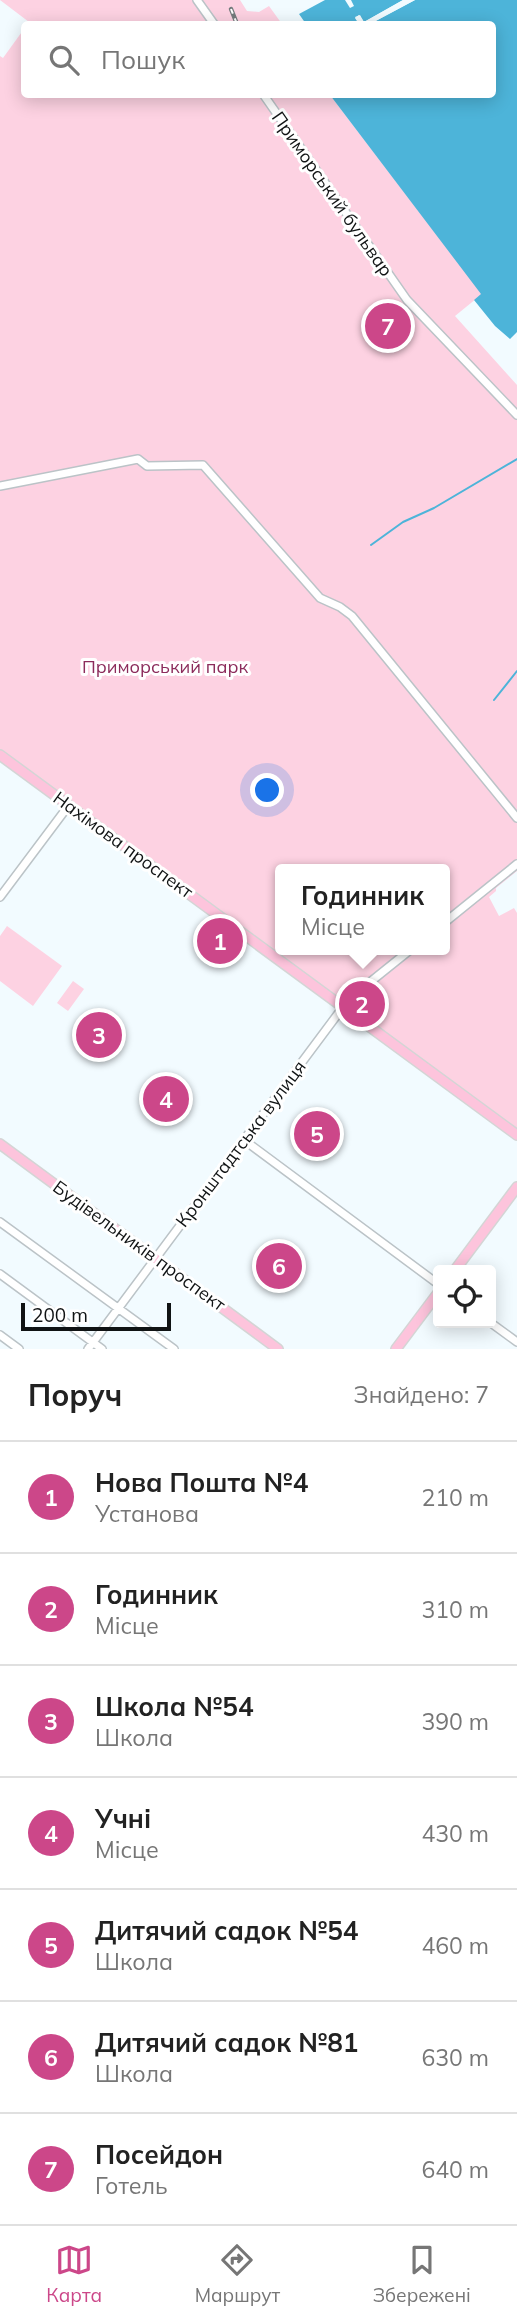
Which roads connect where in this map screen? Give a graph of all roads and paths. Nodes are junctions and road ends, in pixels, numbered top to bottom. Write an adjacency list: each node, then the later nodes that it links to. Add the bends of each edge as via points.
1 (197, 0): 2 (street)
2 (212, 21)
3 (266, 98): 4 (street, Приморський бульвар, via 407,300)
4 (517, 415)
5 (0, 486): 8 (street, via 138,459 147,466 203,465 320,598 352,616)
6 (0, 755): 7 (main road, Нахімова проспект)
7 (69, 805): 10 (street); 13 (main road, Нахімова проспект)
8 (517, 818)
9 (517, 864): 11 (street)
10 (0, 897)
11 (450, 918)
12 (404, 955): 13 (street, Кронштадтська вулиця)
13 (343, 1007): 14 (main road, Нахімова проспект); 15 (street, Кронштадтська вулиця)
14 (517, 1135)
15 (244, 1140): 19 (street, Кронштадтська вулиця); 22 (street)
16 (1, 1147): 19 (main road, Будівельників проспект)
17 (517, 1187): 20 (main road)
18 (0, 1222): 24 (street)
19 (156, 1258): 24 (street, Кронштадтська вулиця); 32 (main road, Будівельників проспект)
20 (459, 1265)
21 (0, 1274): 28 (street)
22 (433, 1280)
23 (433, 1300): 33 (main road)
24 (119, 1308): 28 (street, Кронштадтська вулиця); 31 (street)
25 (496, 1326): 27 (street)
26 (0, 1335): 29 (street)
27 (517, 1342)
28 (91, 1346): 30 (street)
29 (19, 1349)
30 (102, 1349)
31 (174, 1349)
32 (278, 1349)
33 (396, 1349)

